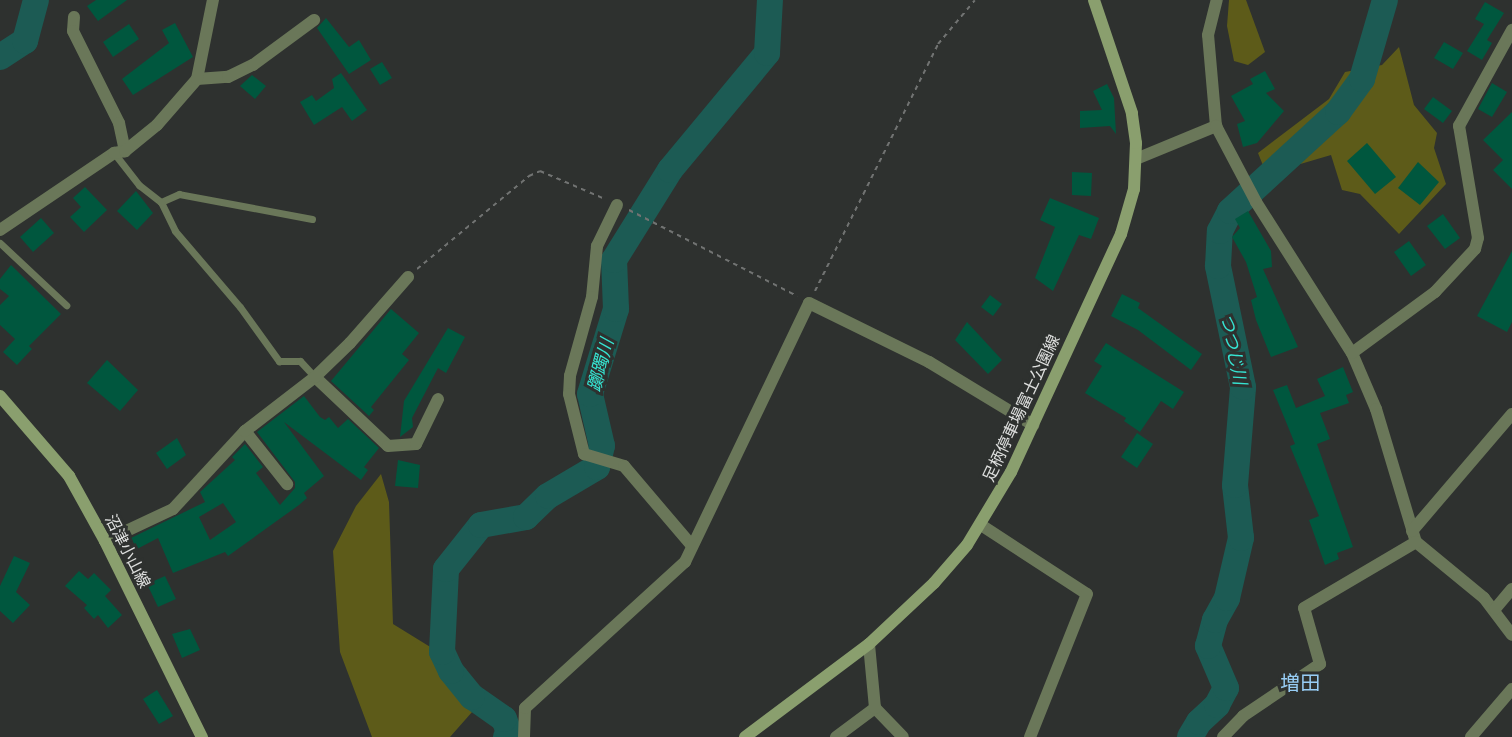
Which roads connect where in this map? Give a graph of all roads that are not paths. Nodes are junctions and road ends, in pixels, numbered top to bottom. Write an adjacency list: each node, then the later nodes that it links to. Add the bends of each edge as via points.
1 (213, 0): 7 (street)
2 (1094, 0): 10 (main road, 足柄停車場富士公園線, via 1132,113)
3 (1217, 0): 8 (street, via 1208,35)
4 (74, 17): 9 (street, via 73,30 119,123)
5 (315, 20): 7 (street, via 252,65 228,77)
6 (1512, 30): 18 (street, via 1459,126 1478,238 1475,249 1435,292)
7 (197, 79): 9 (street, via 157,125)
8 (1216, 126): 10 (street); 18 (street, via 1256,202)
9 (119, 152): 11 (lane, via 139,185); 14 (street)
10 (1136, 159): 23 (main road, 足柄停車場富士公園線, via 1134,189 1121,234)
11 (161, 202): 13 (lane, via 179,194); 19 (lane, via 175,231 240,307 279,362 300,361)
12 (620, 206): 29 (street, via 597,246 592,297 570,376 569,394 584,454 624,466)
13 (312, 219)
14 (0, 230)
15 (0, 243): 17 (lane)
16 (408, 277): 19 (street)
17 (66, 305)
18 (1352, 353): 27 (street, via 1388,447)
19 (315, 376): 21 (street, via 388,446 416,444); 24 (street)
20 (0, 396): 28 (main road, 沼津小山線, via 69,476)
21 (438, 399)
22 (1512, 414): 27 (street)
23 (1033, 425): 26 (main road, 足柄停車場富士公園線); 29 (street, via 929,362 810,303)
24 (245, 431): 25 (street); 28 (street, via 173,509)
25 (287, 484)
26 (981, 525): 33 (main road, 足柄停車場富士公園線, via 934,583); 41 (street, via 1087,594)
27 (1414, 536): 31 (street); 42 (street, via 1304,608 1320,664 1243,716)
28 (105, 540): 36 (main road, 沼津小山線)
29 (692, 546): 37 (street, via 685,562 568,664 525,708)
30 (1512, 589): 31 (street)
31 (1495, 609): 32 (street)
32 (1512, 634)
33 (869, 644): 35 (street); 38 (main road, 足柄停車場富士公園線)
34 (1512, 689): 43 (street)
35 (875, 708): 39 (street); 40 (street)
36 (202, 737)
37 (524, 737)
38 (745, 737)
39 (836, 737)
40 (903, 737)
41 (1030, 737)
42 (1223, 737)
43 (1471, 737)

